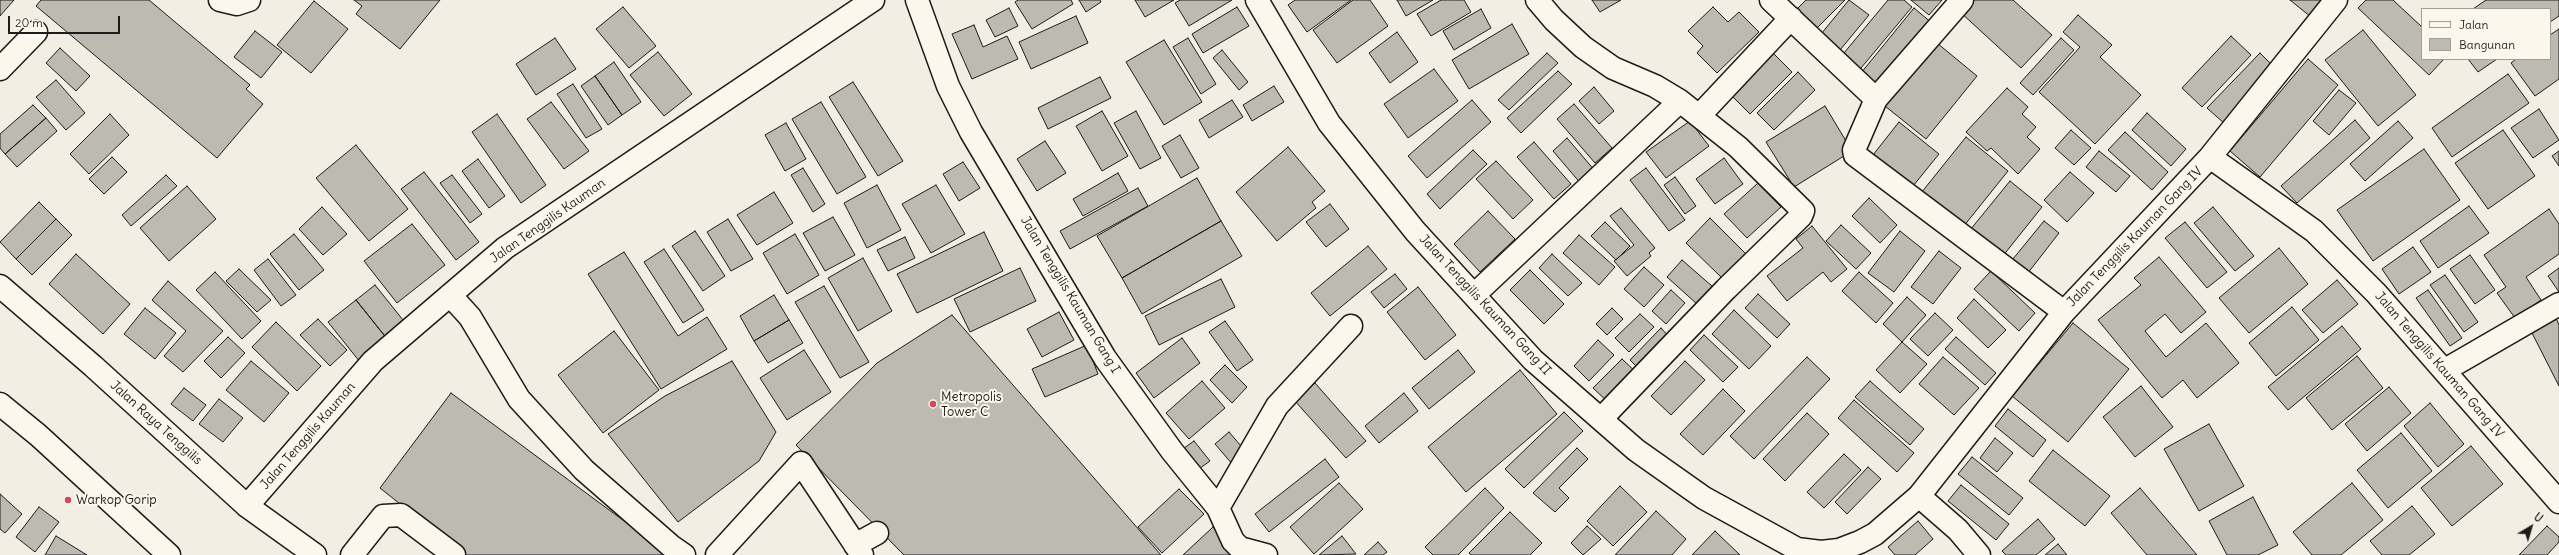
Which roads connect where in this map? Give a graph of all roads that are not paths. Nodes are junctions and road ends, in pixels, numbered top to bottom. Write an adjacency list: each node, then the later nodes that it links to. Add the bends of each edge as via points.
1 (249, 0): 9 (street, via 237,4)
2 (873, 0): 18 (street, Jalan Tenggilis Kauman, via 505,248)
3 (917, 0): 29 (street, Jalan Tenggilis Kauman Gang I, via 948,86 971,132 1105,358 1172,451)
4 (1257, 0): 19 (street, Jalan Tenggilis Kauman Gang II, via 1329,123 1415,231)
5 (1537, 0): 14 (street, via 1583,47 1614,68 1655,86)
6 (1771, 0): 10 (street)
7 (1962, 0): 13 (street)
8 (2336, 0): 16 (street)
9 (221, 1)
10 (1791, 18): 13 (street); 15 (street)
11 (36, 32): 12 (street)
12 (0, 70)
13 (1876, 99): 21 (street, via 1854,150 1855,155)
14 (1680, 102): 15 (street); 19 (street)
15 (1700, 116): 25 (street, via 1738,147 1803,214 1726,289)
16 (2210, 157): 21 (street, Jalan Tenggilis Kauman Gang IV); 23 (street, Jalan Tenggilis Kauman Gang IV, via 2314,231 2376,293)
17 (0, 286): 28 (street, Jalan Raya Tenggilis, via 93,366)
18 (450, 295): 28 (street, Jalan Tenggilis Kauman, via 373,361); 36 (street, via 470,317 519,399 584,470)
19 (1474, 295): 25 (street, Jalan Tenggilis Kauman Gang II, via 1533,360)
20 (2559, 304): 23 (street)
21 (2064, 312): 26 (street, Jalan Tenggilis Kauman Gang IV)
22 (1351, 326): 29 (street, via 1277,406)
23 (2445, 370): 27 (street, Jalan Tenggilis Kauman Gang IV)
24 (0, 404): 32 (street, via 38,435)
25 (1601, 419): 26 (street, Jalan Tenggilis Kauman Gang II, via 1636,450 1704,498 1797,549 1821,552 1839,550 1860,542 1875,534)
26 (1919, 496): 39 (street, via 1958,530)
27 (2559, 502)
28 (247, 506): 33 (street, Jalan Raya Tenggilis)
29 (1218, 508): 38 (street, Jalan Tenggilis Kauman Gang I, via 1236,545)
30 (877, 533): 31 (street)
31 (858, 550): 37 (street, via 801,463)
32 (169, 555)
33 (315, 555)
34 (352, 555): 35 (street, via 383,516 401,515)
35 (454, 555)
36 (684, 555)
37 (717, 555)
38 (1266, 555)
39 (1979, 555)

